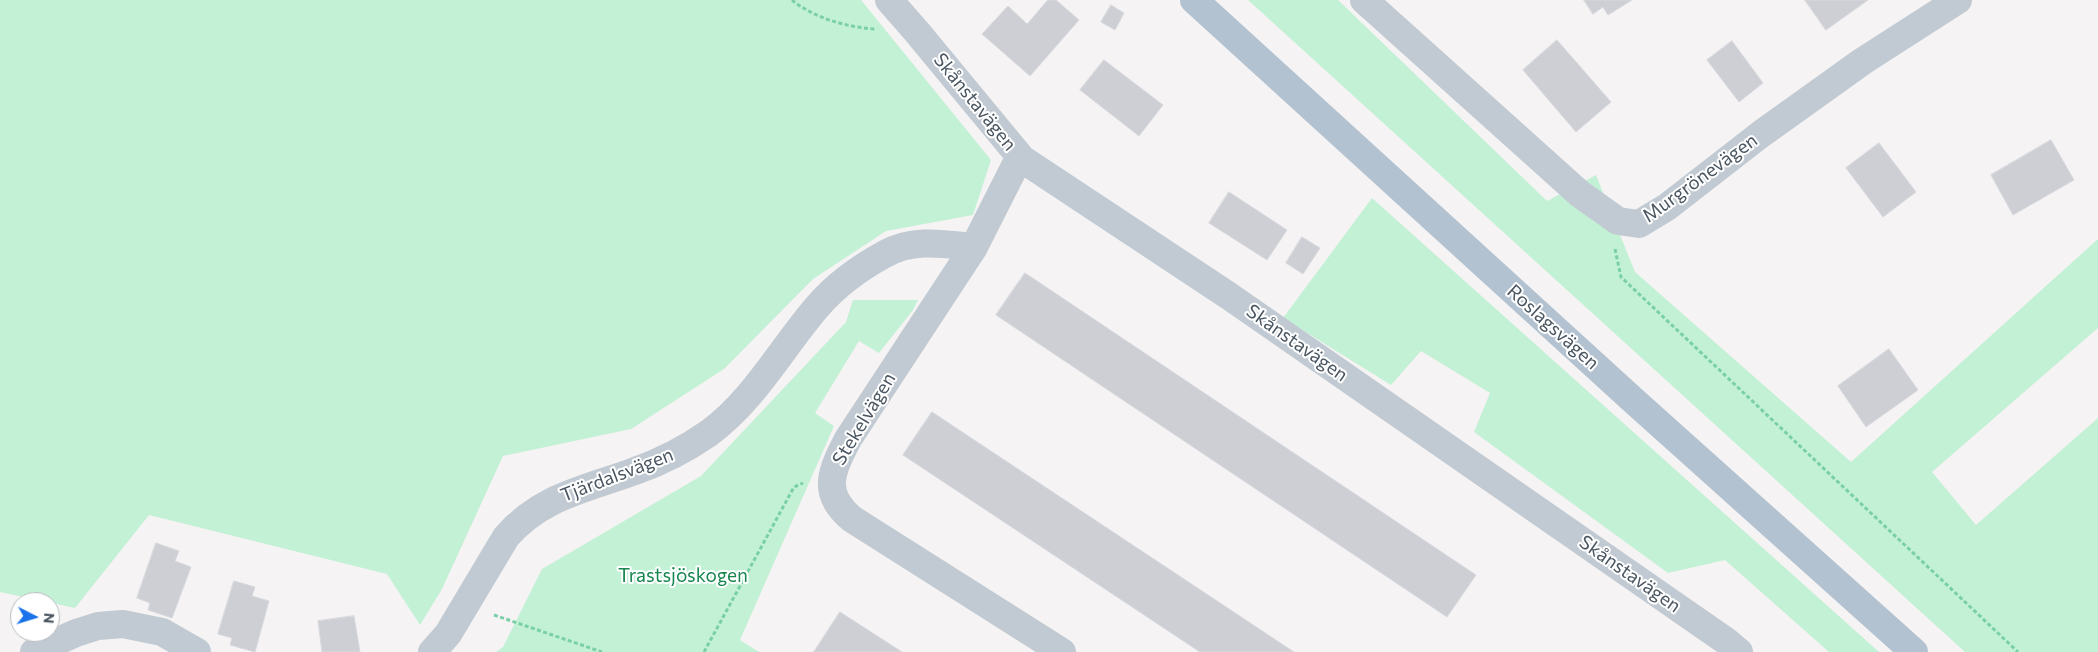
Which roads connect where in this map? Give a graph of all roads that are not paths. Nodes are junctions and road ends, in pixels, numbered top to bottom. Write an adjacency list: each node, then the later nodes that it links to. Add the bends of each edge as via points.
1 (889, 0): 5 (street, Skånstavägen)
2 (1194, 0): 12 (main road, Roslagsvägen)
3 (1364, 0): 4 (street, Murgrönevägen, via 1580,194 1618,220 1639,224 1862,61)
4 (1958, 0)
5 (1022, 159): 6 (street, Stekelvägen); 11 (street, Skånstavägen, via 1229,296)
6 (974, 247): 9 (street, Tjärdalsvägen, via 913,244 886,253 845,281 818,306 736,410 710,431 663,460 553,500 517,524 448,634); 10 (street, Stekelvägen, via 848,439 833,469 832,492 842,510 852,519)
7 (34, 652): 8 (street, via 98,626 122,624 162,632)
8 (197, 652)
9 (432, 652)
10 (1062, 652)
11 (1739, 652)
12 (1914, 652)

